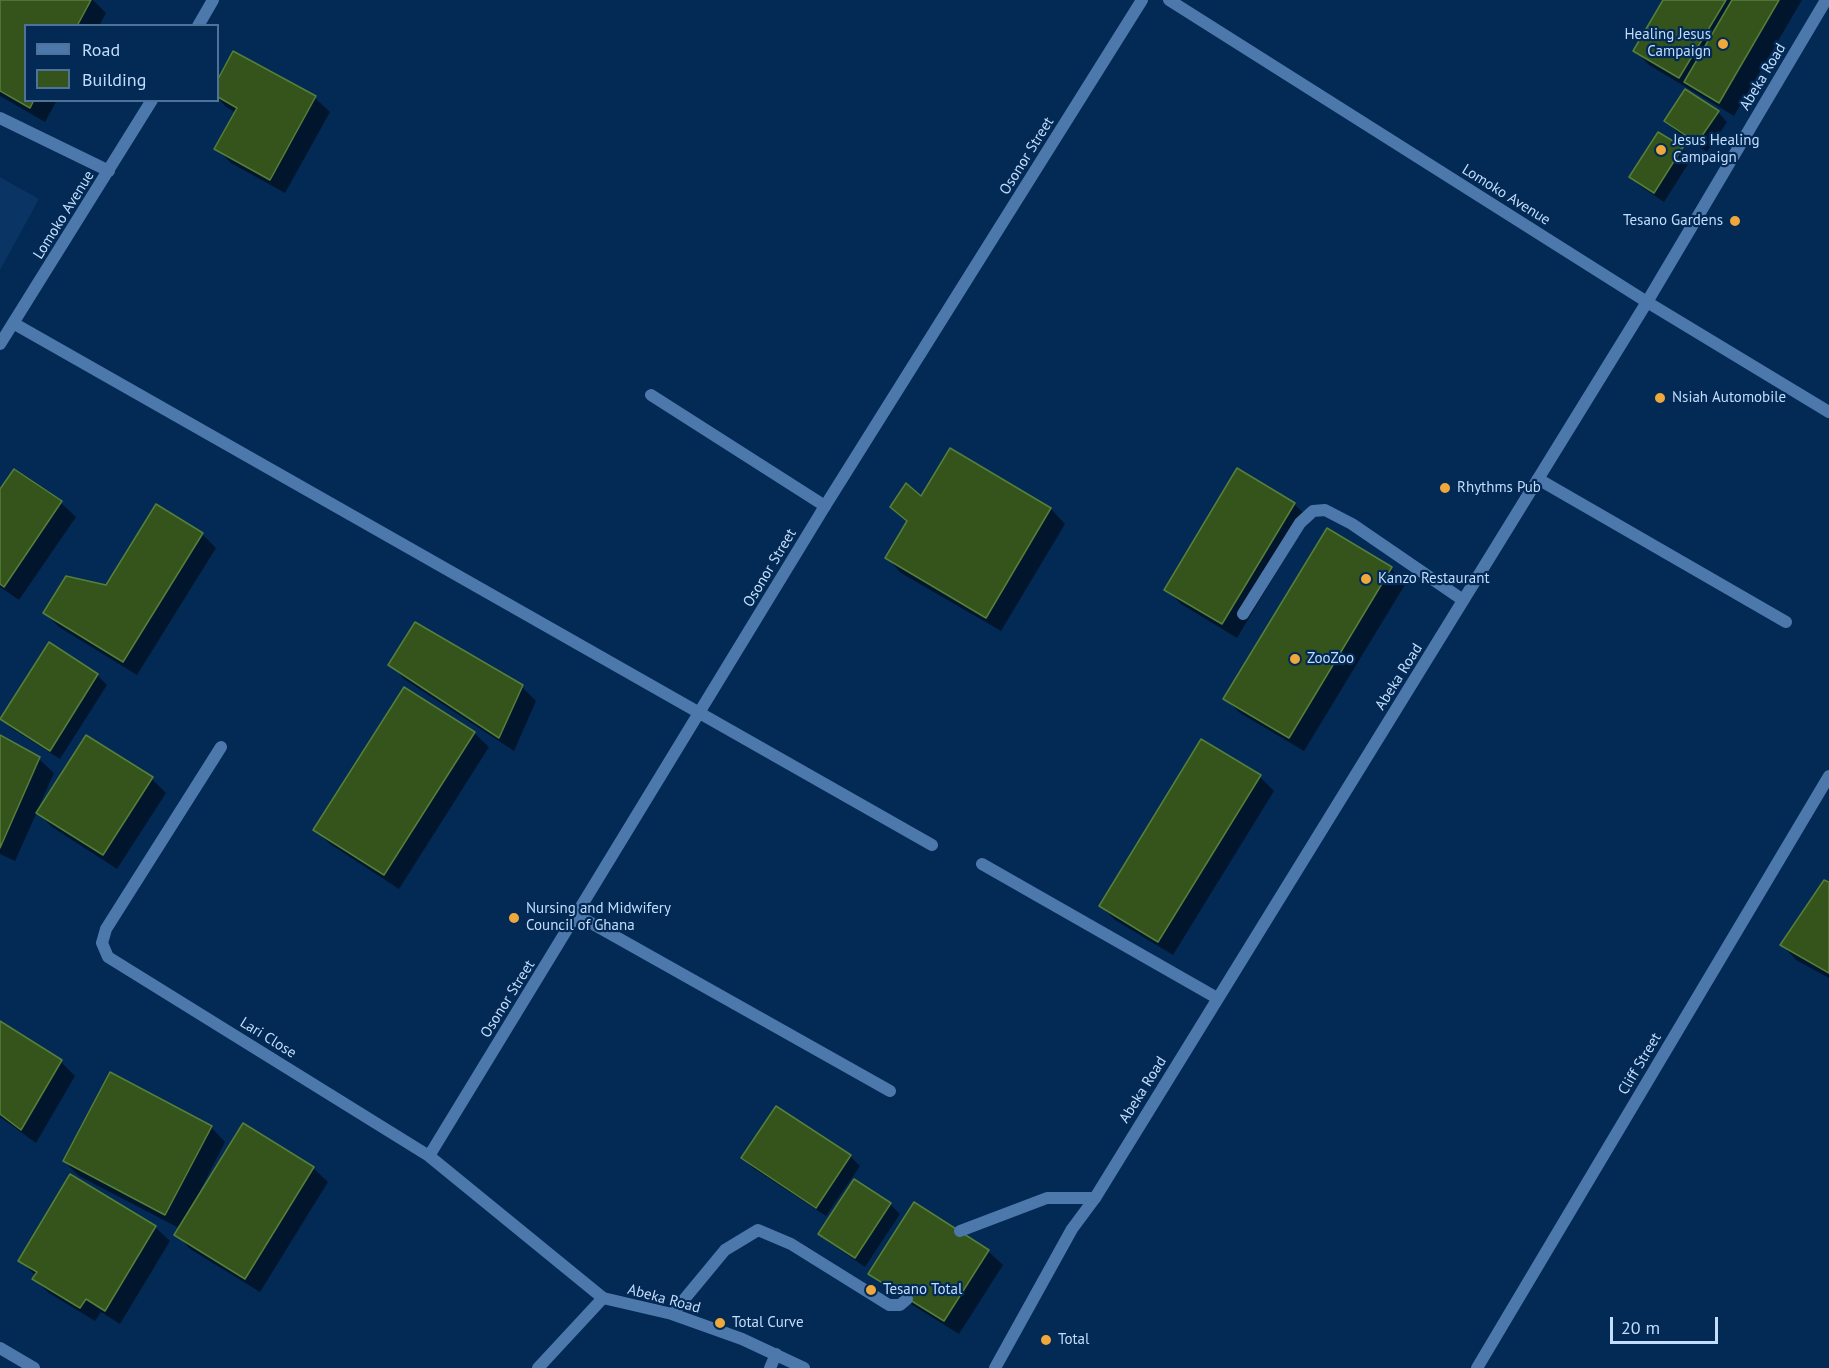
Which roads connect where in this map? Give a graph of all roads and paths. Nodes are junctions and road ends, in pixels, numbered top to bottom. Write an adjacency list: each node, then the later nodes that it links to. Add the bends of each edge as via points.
1 (213, 0): 5 (street)
2 (1142, 0): 15 (street, Osonor Street)
3 (1169, 0): 9 (street, Lomoko Avenue)
4 (1826, 0): 9 (street, Abeka Road)
5 (199, 24)
6 (151, 102): 8 (street, Lomoko Avenue)
7 (0, 118): 8 (street)
8 (109, 171): 10 (street, Lomoko Avenue)
9 (1647, 302): 13 (street, Lomoko Avenue); 14 (street, Abeka Road)
10 (13, 323): 11 (street, Lomoko Avenue); 19 (street)
11 (0, 344)
12 (651, 395): 15 (street)
13 (1829, 412)
14 (1538, 479): 16 (street, Abeka Road); 18 (street)
15 (825, 506): 19 (street, Osonor Street)
16 (1463, 600): 17 (street, via 1352,524 1324,510 1313,511 1300,523); 25 (street, Abeka Road)
17 (1243, 614)
18 (1786, 622)
19 (700, 712): 22 (street); 24 (street, Osonor Street)
20 (221, 747): 27 (street, Lari Close, via 106,929 102,943 108,957)
21 (1829, 776): 40 (street, Cliff Street)
22 (932, 845)
23 (982, 864): 25 (street)
24 (577, 915): 26 (street); 27 (street, Osonor Street)
25 (1217, 998): 28 (street, Abeka Road)
26 (890, 1090)
27 (429, 1156): 30 (street, Lari Close)
28 (1095, 1198): 29 (street, via 1047,1198); 39 (street, Abeka Road, via 1072,1229)
29 (960, 1231)
30 (603, 1298): 32 (street, Abeka Road); 36 (street, Abeka Road)
31 (907, 1299): 32 (street, via 900,1305 889,1305 791,1244 758,1230 725,1250)
32 (672, 1314): 34 (street, Abeka Road)
33 (0, 1348): 35 (street)
34 (776, 1354): 37 (street); 38 (street, Abeka Road)
35 (34, 1368)
36 (538, 1368)
37 (770, 1368)
38 (804, 1368)
39 (995, 1368)
40 (1477, 1368)

